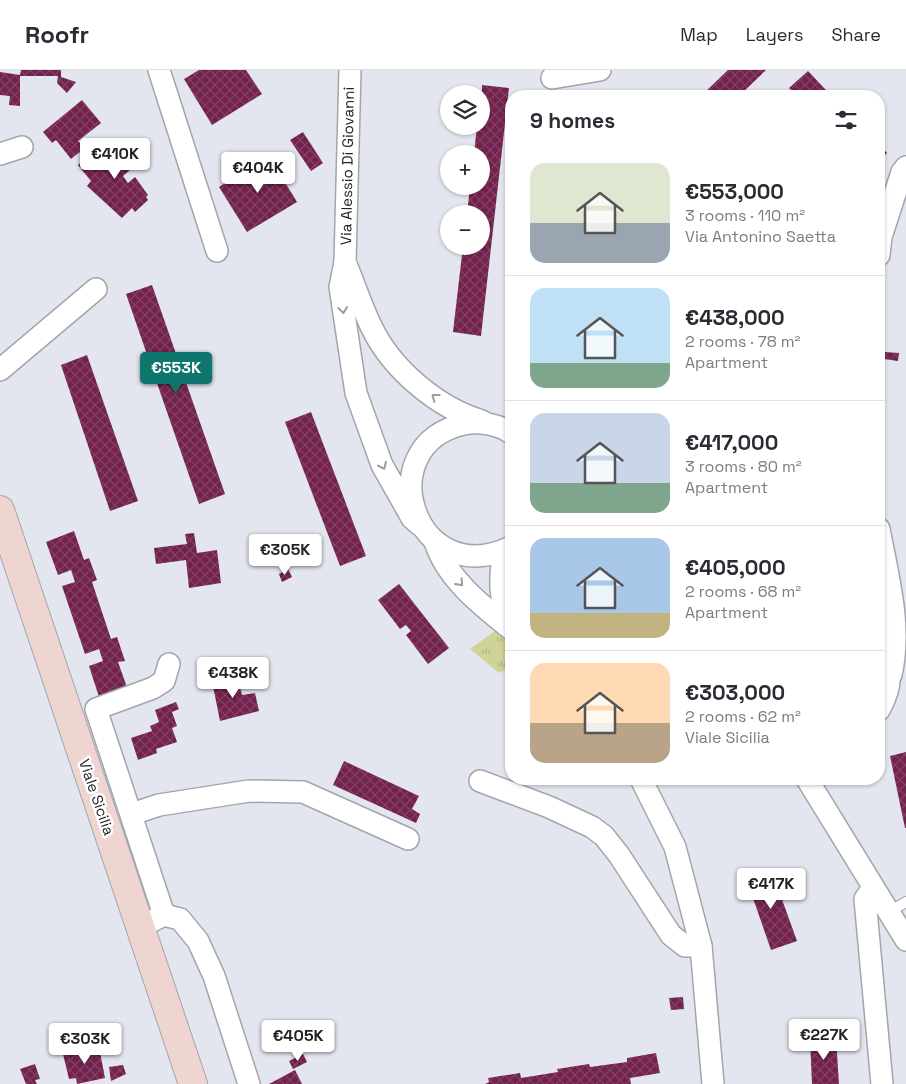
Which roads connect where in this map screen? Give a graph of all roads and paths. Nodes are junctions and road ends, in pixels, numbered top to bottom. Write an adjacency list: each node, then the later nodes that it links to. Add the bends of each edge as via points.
1 (159, 70): 9 (street)
2 (350, 70): 10 (street, Via Alessio Di Giovanni)
3 (600, 70): 4 (street)
4 (550, 81)
5 (22, 147): 6 (street)
6 (0, 154)
7 (906, 167): 8 (street)
8 (885, 225)
9 (218, 251)
10 (345, 262): 13 (street, Via Alessio Di Giovanni, one-way to 10, via 468,417 413,380 387,352 371,327); 16 (street, Via Alessio Di Giovanni, one-way to 16, via 340,287 356,393 382,466 412,518)
11 (96, 289): 12 (street)
12 (0, 370)
13 (505, 429)
14 (505, 430): 16 (street, Via Alessio Di Giovanni, via 472,423 454,427 434,438 422,450 412,472 410,486 413,509)
15 (0, 510): 35 (street, Viale Sicilia)
16 (420, 525): 17 (street, Via Alessio Di Giovanni)
17 (435, 542): 18 (street, Via Alessio Di Giovanni, via 464,555 476,556); 22 (street, Via Alessio Di Giovanni, one-way to 22, via 449,570 479,603)
18 (505, 549)
19 (505, 561): 21 (street, via 500,590)
20 (885, 562): 25 (street, via 895,614)
21 (505, 612)
22 (505, 623)
23 (885, 661): 25 (street)
24 (169, 664): 30 (street, via 164,681 153,688 96,709)
25 (891, 675): 26 (street)
26 (885, 698)
27 (480, 781): 37 (street, via 549,808 604,836 670,935 685,946)
28 (644, 785): 37 (street, via 675,847)
29 (811, 785): 32 (street)
30 (132, 814): 31 (street, via 159,806 249,791 303,792); 34 (street)
31 (408, 839)
32 (873, 888): 33 (street); 41 (street, via 865,899)
33 (898, 907): 36 (street)
34 (164, 914): 35 (street); 39 (street, via 180,919 198,941 214,976)
35 (140, 927): 38 (street, Viale Sicilia)
36 (906, 940)
37 (701, 946): 40 (street)
38 (193, 1084)
39 (249, 1084)
40 (713, 1084)
41 (882, 1084)

